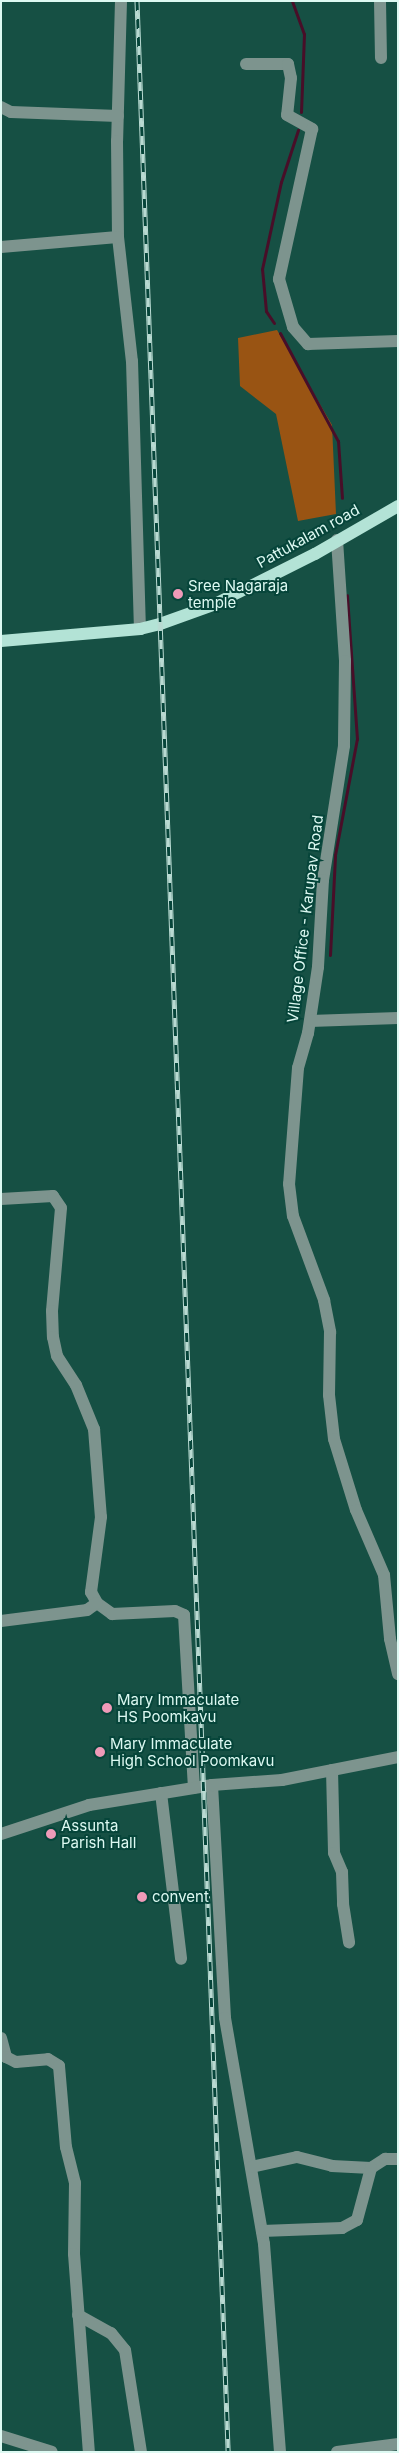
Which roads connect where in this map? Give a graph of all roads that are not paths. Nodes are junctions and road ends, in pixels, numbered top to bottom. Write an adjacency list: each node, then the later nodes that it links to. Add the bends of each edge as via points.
1 (121, 1): 6 (street)
2 (380, 1): 3 (street)
3 (381, 58)
4 (246, 64): 9 (street, via 288,64 291,78 287,115 312,129 279,279 293,327 308,344)
5 (1, 108): 6 (street, via 11,112)
6 (118, 116): 7 (street)
7 (118, 237): 8 (street); 12 (street, via 132,371)
8 (1, 247)
9 (398, 341)
10 (398, 506): 11 (main road, Pattukalam road)
11 (337, 540): 12 (main road, Pattukalam road, via 213,605); 15 (street, Village Office - Karupav Road, via 345,661 344,737 326,853 318,967)
12 (140, 629): 13 (main road, Pattukalam road)
13 (1, 641)
14 (398, 1018): 15 (street)
15 (310, 1021): 19 (street, Village Office - Karupav Road, via 298,1068 288,1173 290,1197 293,1216 324,1300 330,1332 329,1395 334,1439 356,1510 384,1575 390,1639)
16 (1, 1199): 17 (street, via 53,1196 61,1208 52,1311 53,1337 57,1356 76,1385 94,1429 101,1517 91,1592)
17 (97, 1603): 18 (street, via 87,1610); 23 (street, via 112,1614 175,1611 184,1615)
18 (1, 1621)
19 (398, 1674)
20 (398, 1757): 21 (street)
21 (332, 1770): 22 (street, via 282,1780); 26 (street, via 334,1854 342,1872)
22 (212, 1785): 23 (street); 30 (street, via 225,2018)
23 (194, 1788): 24 (street)
24 (161, 1793): 25 (street, via 82,1807); 27 (street)
25 (1, 1834)
26 (349, 1943)
27 (181, 1959)
28 (1, 2038): 33 (street, via 6,2056 16,2062 48,2059 59,2066 66,2147 75,2183 74,2254)
29 (398, 2159): 31 (street, via 385,2159)
30 (251, 2167): 31 (street, via 297,2157 332,2166); 32 (street)
31 (372, 2168): 32 (street, via 358,2220 342,2228)
32 (262, 2231): 39 (street, via 271,2302)
33 (78, 2315): 37 (street); 38 (street, via 111,2333 125,2350)
34 (1, 2436): 36 (street)
35 (398, 2444): 40 (street)
36 (52, 2452)
37 (89, 2452)
38 (141, 2452)
39 (280, 2452)
40 (337, 2452)

